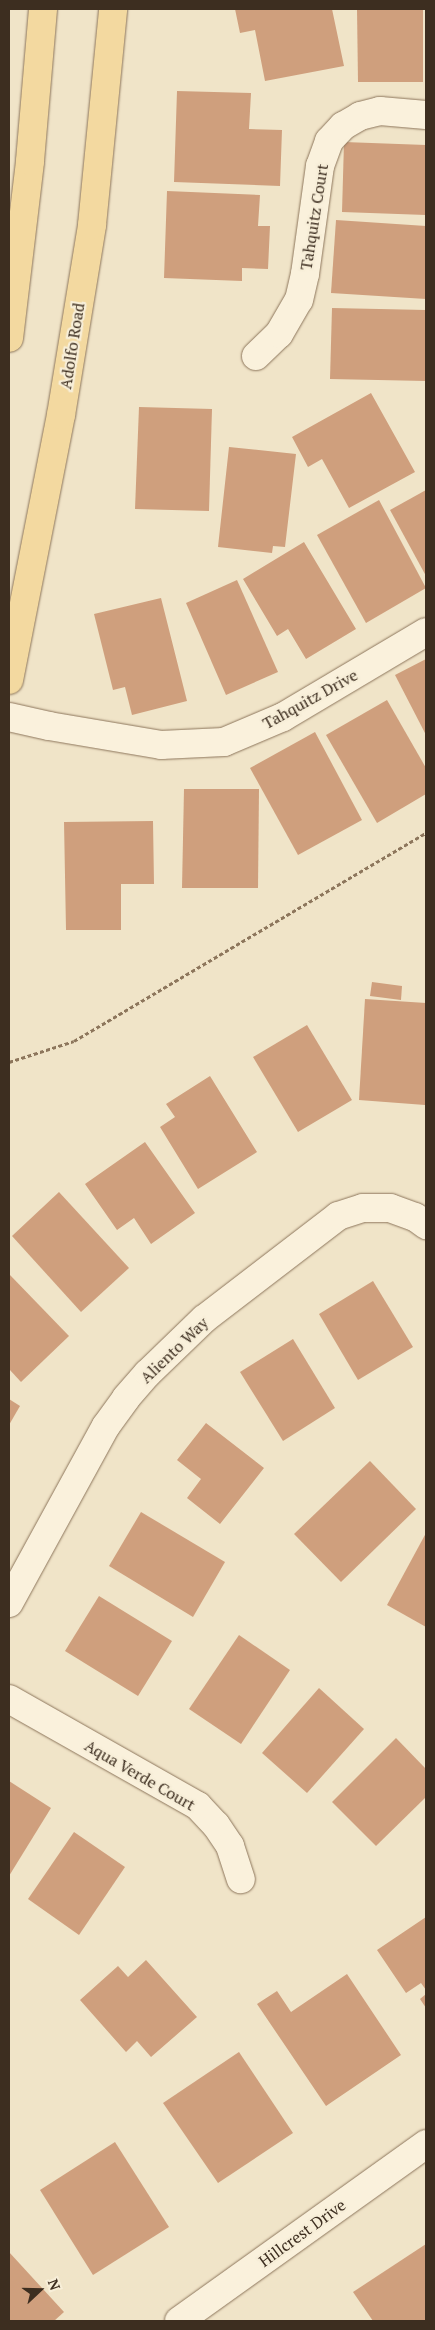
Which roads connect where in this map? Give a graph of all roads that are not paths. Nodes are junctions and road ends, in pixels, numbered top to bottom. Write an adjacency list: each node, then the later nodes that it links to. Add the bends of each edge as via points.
1 (43, 9): 4 (main road, via 30,161)
2 (113, 9): 7 (main road, Adolfo Road, via 92,225 61,415)
3 (426, 115): 5 (street, Tahquitz Court, via 380,111 360,116 343,126 329,141 320,166 300,300 279,334)
4 (9, 338)
5 (256, 356)
6 (426, 632): 8 (street, Tahquitz Drive, via 283,717 224,742 161,746)
7 (9, 680)
8 (9, 716)
9 (426, 1225): 10 (street, Aliento Way, via 415,1216 390,1208 363,1208 338,1216 204,1319 148,1373 106,1426)
10 (9, 1603)
11 (9, 1699): 12 (street, Aqua Verde Court, via 198,1806 230,1846)
12 (241, 1879)
13 (426, 2144): 14 (street, Hillcrest Drive)
14 (179, 2321)

